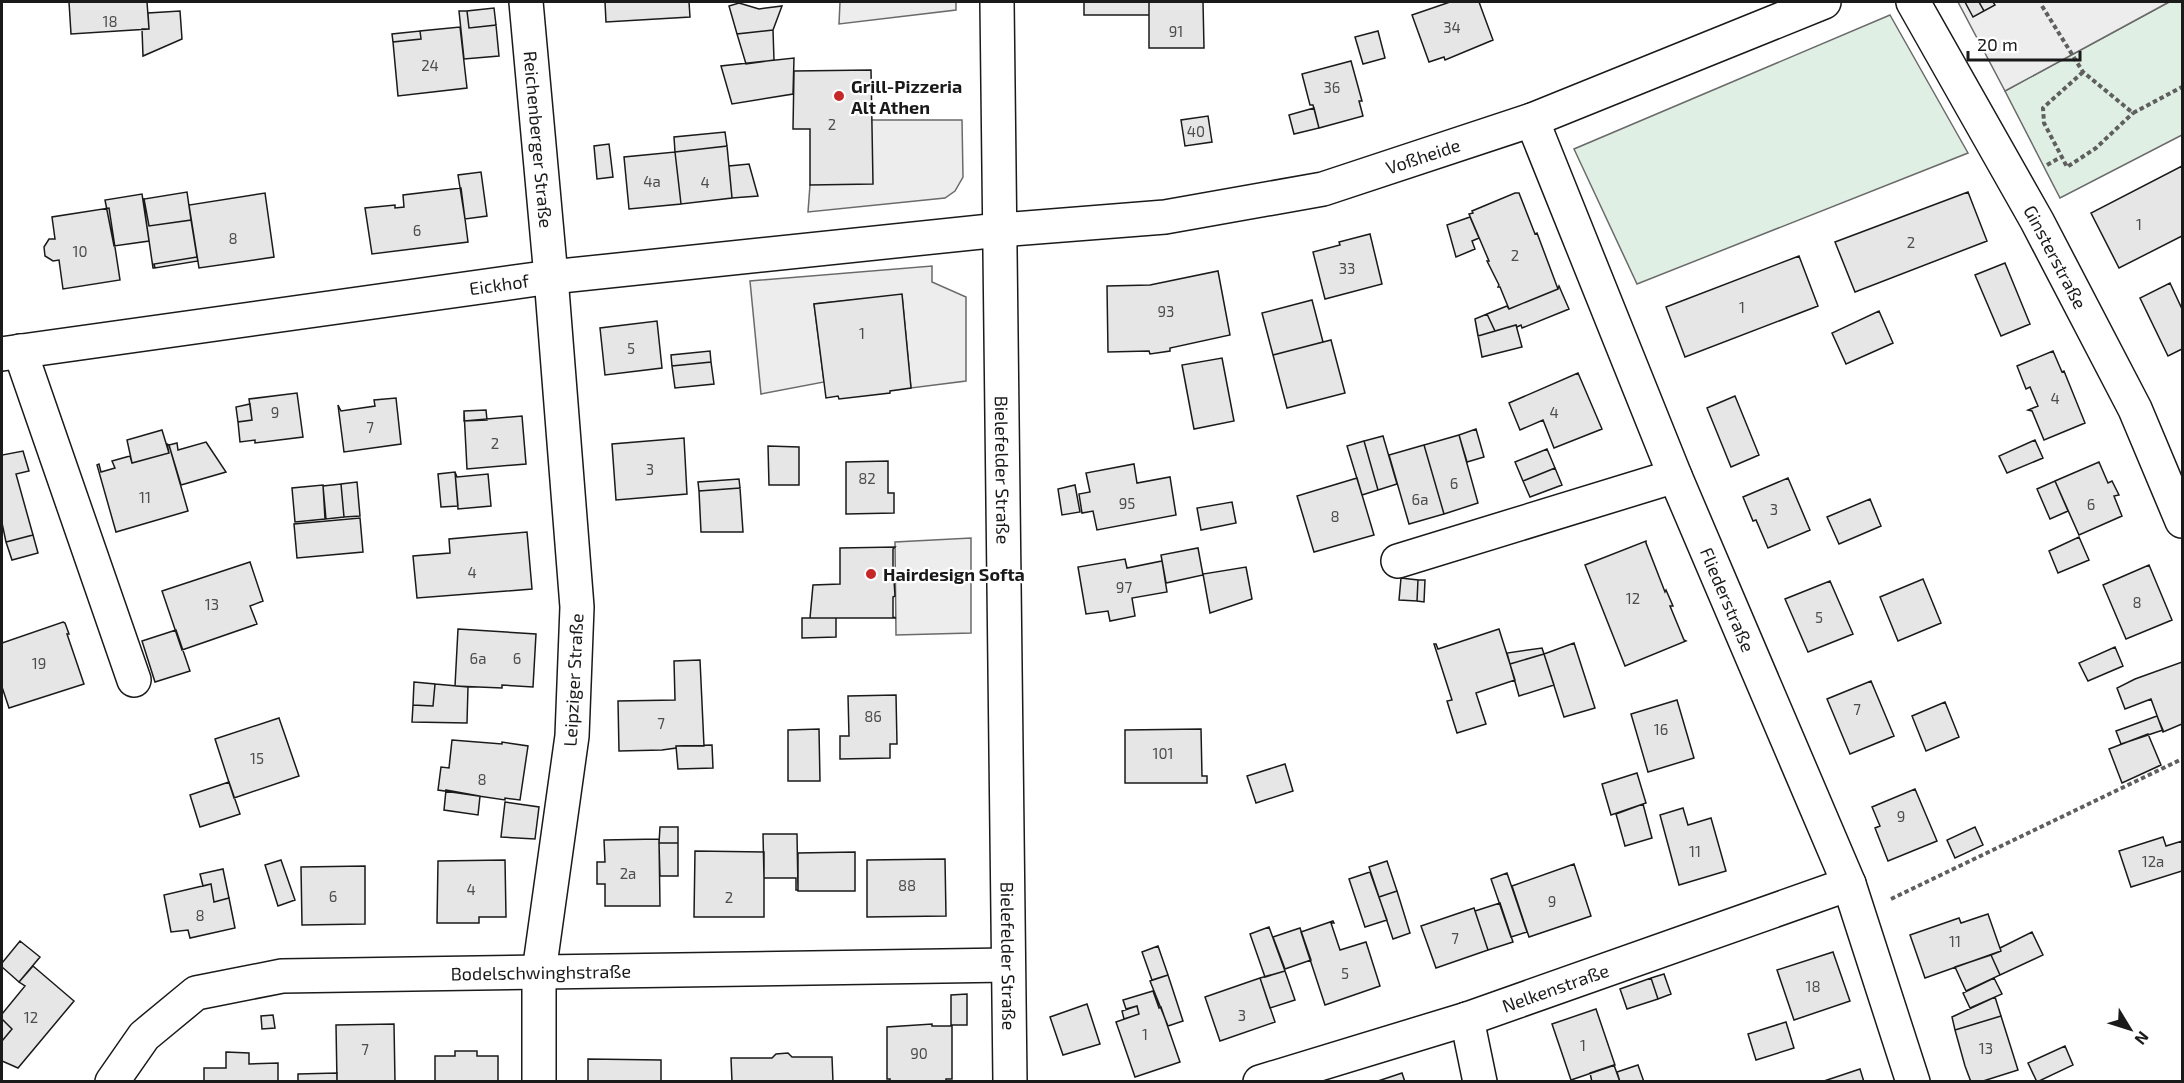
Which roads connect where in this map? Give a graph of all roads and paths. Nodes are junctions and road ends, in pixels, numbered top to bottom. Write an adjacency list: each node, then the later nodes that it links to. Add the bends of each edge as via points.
1 (526, 2): 11 (street, Reichenberger Straße)
2 (997, 2): 10 (street, Bielefelder Straße)
3 (1824, 2): 9 (street, Voßheide)
4 (1913, 2): 14 (street, Ginsterstraße, via 2037,221 2135,409)
5 (2042, 6): 6 (path)
6 (2083, 72): 8 (path); 8 (path, via 2043,108 2044,123 2067,167 2096,148)
7 (2182, 87): 8 (path)
8 (2133, 113)
9 (1532, 120): 10 (street, Voßheide, via 1323,189 1165,217); 13 (street, Fliederstraße)
10 (1000, 230): 11 (street, Eickhof); 19 (street, Bielefelder Straße)
11 (551, 277): 12 (street, Eickhof); 20 (street, Leipziger Straße, via 577,607 572,736)
12 (11, 352): 16 (street)
13 (1675, 476): 15 (street); 18 (street, Fliederstraße)
14 (2182, 521)
15 (1398, 561)
16 (134, 680)
17 (2182, 759): 18 (path)
18 (1855, 899): 21 (street, Nelkenstraße); 27 (street, Fliederstraße)
19 (1008, 965): 20 (street, Bodelschwinghstraße); 24 (street, Bielefelder Straße)
20 (539, 972): 22 (street, Bodelschwinghstraße, via 282,976 196,993 144,1036); 23 (street, Leipziger Straße)
21 (1467, 1019): 25 (street, Nelkenstraße); 26 (street)
22 (112, 1082)
23 (539, 1082)
24 (1010, 1082)
25 (1260, 1082)
26 (1480, 1082)
27 (1913, 1082)

